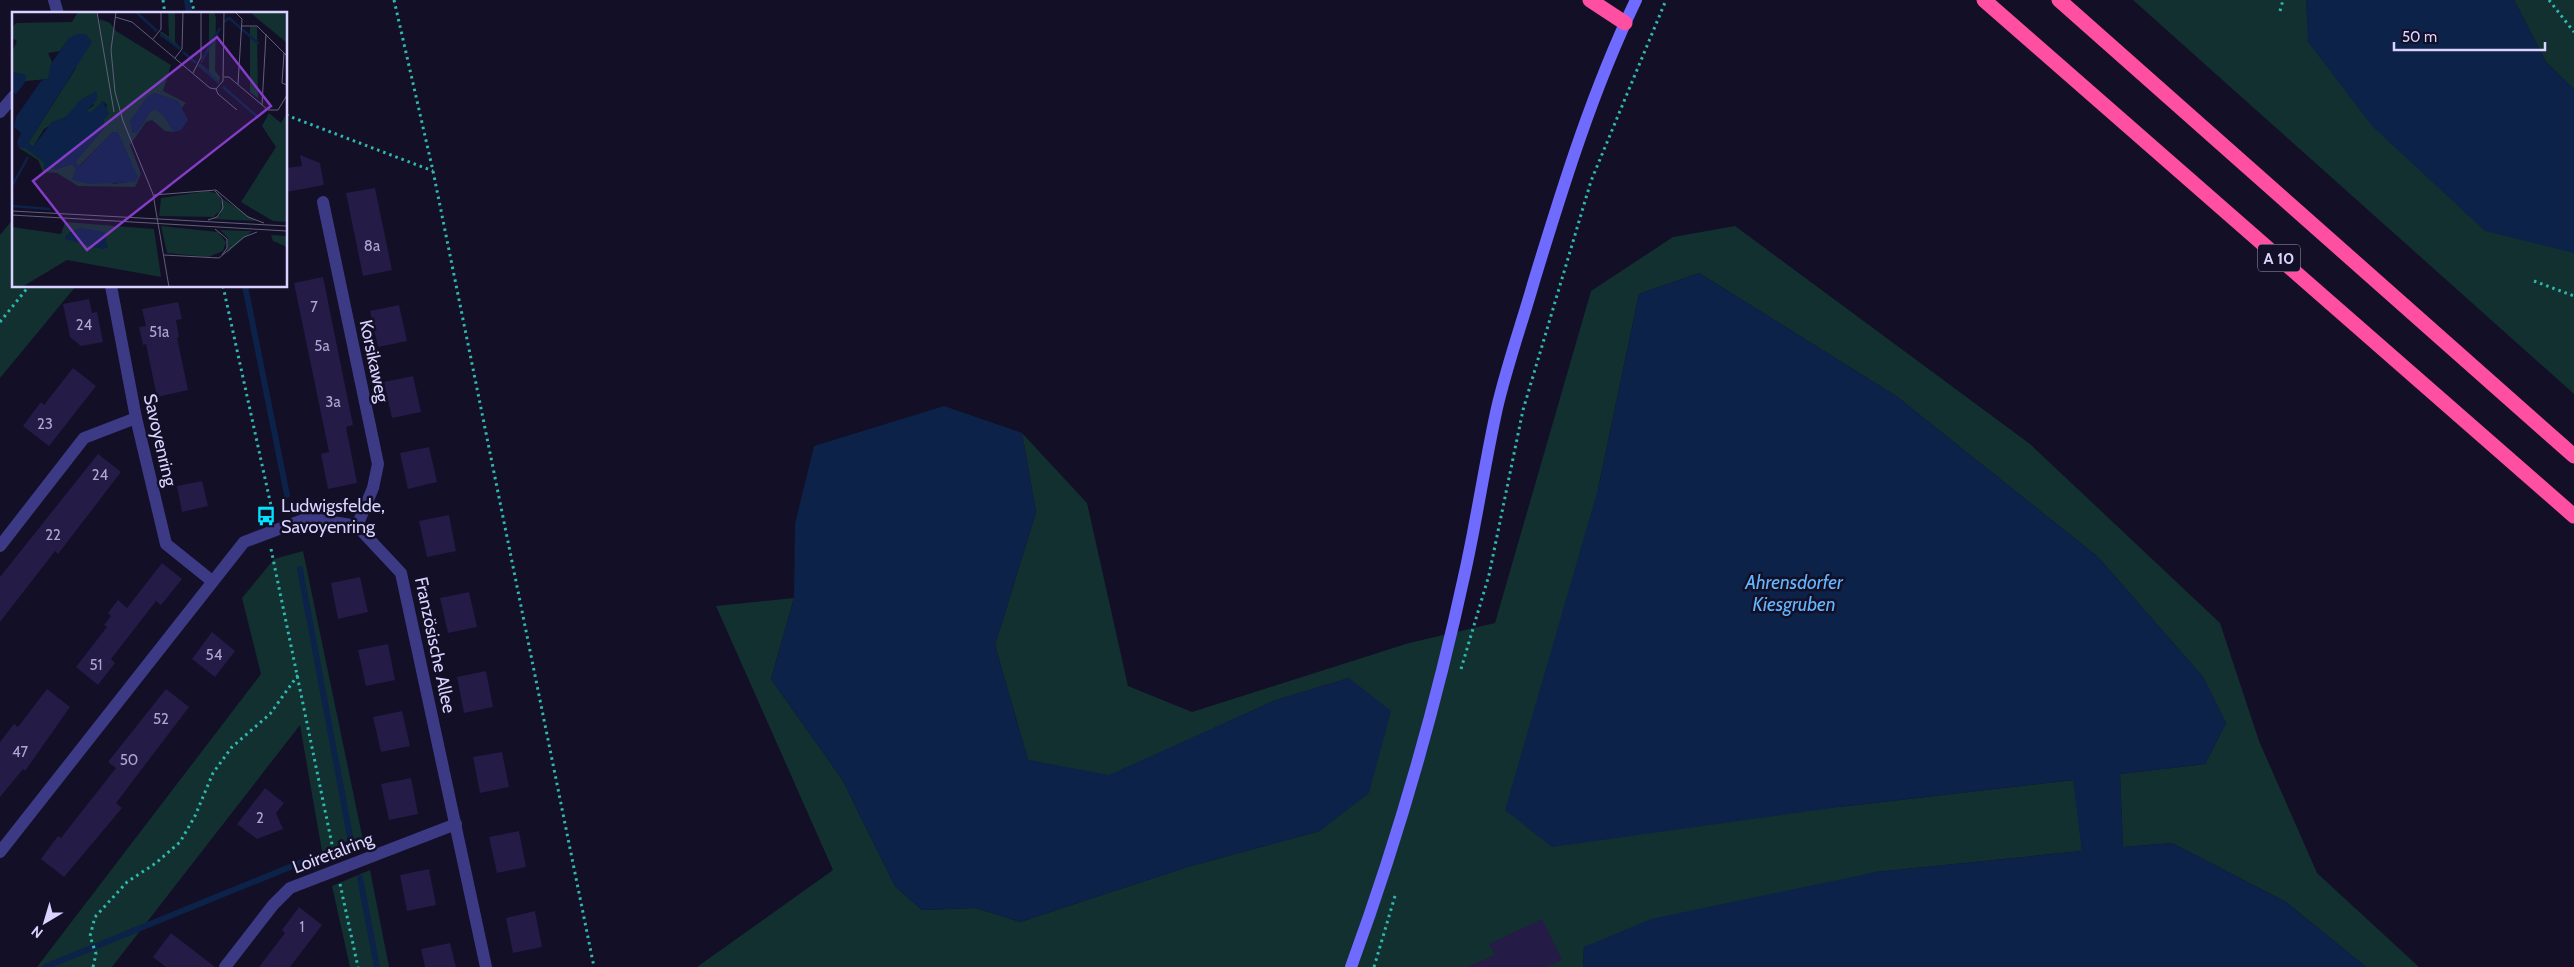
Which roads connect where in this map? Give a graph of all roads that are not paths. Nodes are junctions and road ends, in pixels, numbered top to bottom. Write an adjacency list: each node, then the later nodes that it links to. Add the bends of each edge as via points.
1 (1590, 0): 5 (highway)
2 (1636, 0): 5 (main road)
3 (1984, 0): 12 (highway, A 10)
4 (2059, 0): 11 (highway, A 10)
5 (1625, 23): 20 (main road, via 1564,181 1498,407 1465,574 1428,719 1383,879)
6 (12, 98): 7 (street)
7 (0, 112)
8 (323, 202): 13 (street, Korsikaweg, via 378,464 373,488)
9 (111, 288): 10 (street, Savoyenring)
10 (136, 418): 14 (street, via 84,438); 15 (street, Savoyenring, via 166,544)
11 (2574, 456)
12 (2574, 516)
13 (357, 526): 15 (street, via 308,518 244,542); 16 (street, Französische Allee, via 401,573)
14 (0, 546)
15 (212, 581): 17 (street)
16 (456, 824): 18 (street, Loiretalring, via 290,888); 19 (street, Französische Allee)
17 (0, 852)
18 (225, 967)
19 (486, 967)
20 (1351, 967)

